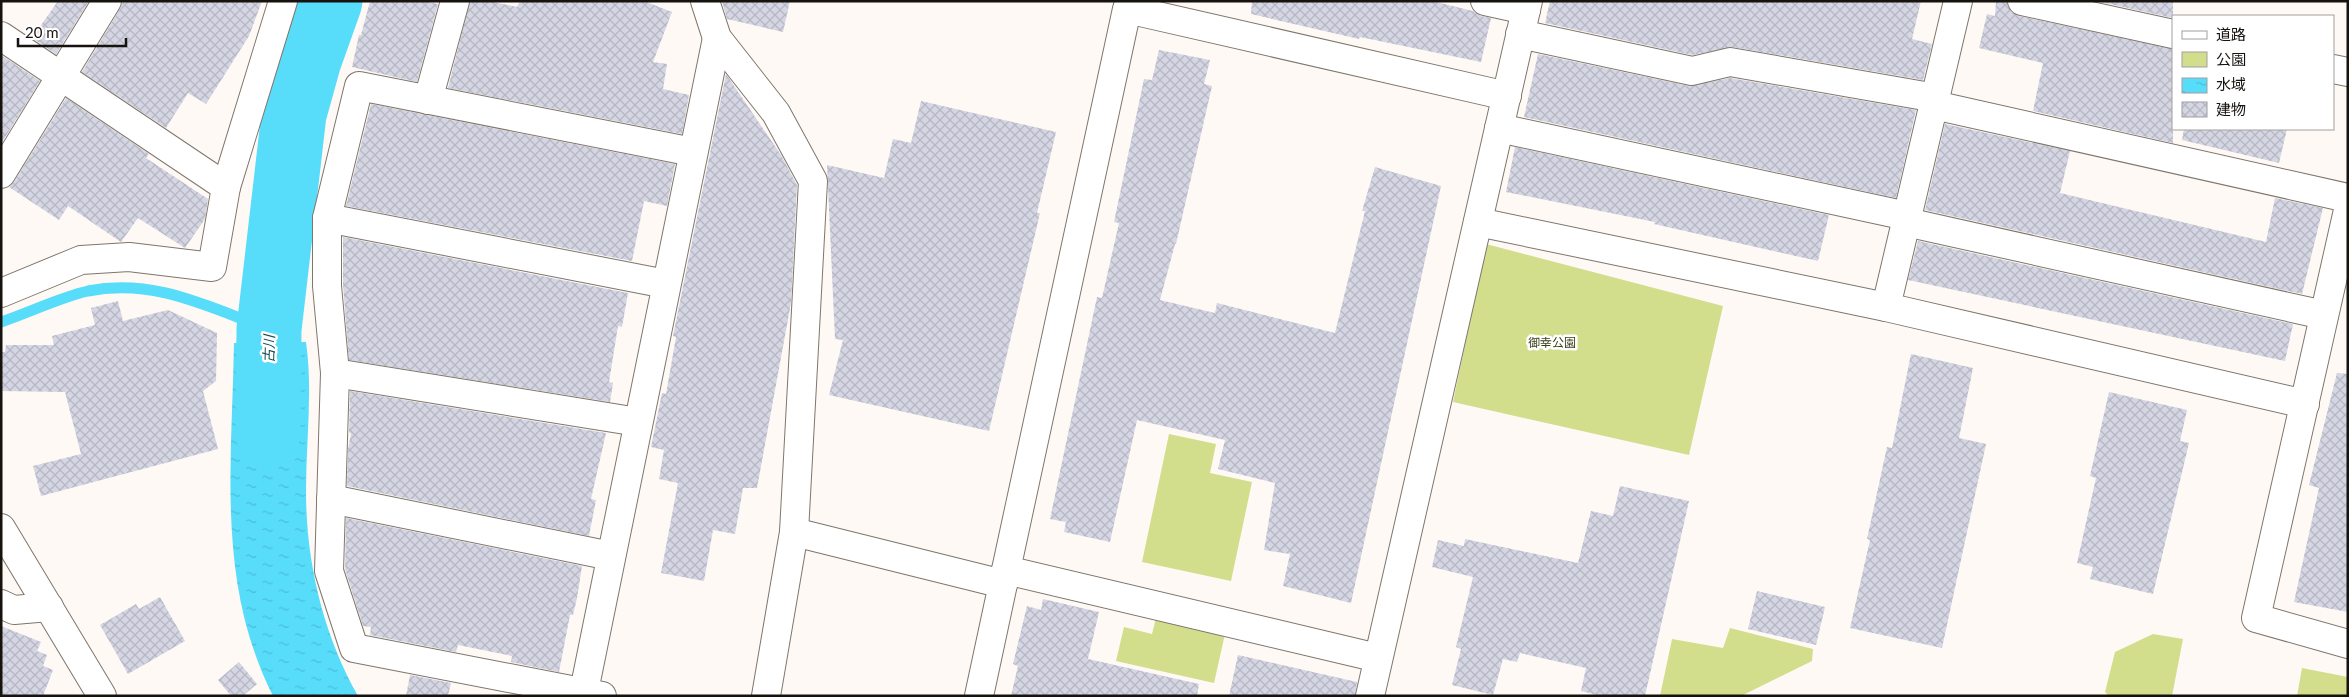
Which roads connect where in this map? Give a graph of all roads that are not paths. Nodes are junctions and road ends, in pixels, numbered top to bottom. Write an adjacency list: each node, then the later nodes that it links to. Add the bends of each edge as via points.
1 (107, 1): 14 (street)
2 (283, 1): 21 (street)
3 (455, 1): 16 (street)
4 (705, 1): 11 (street)
5 (1485, 1): 8 (street)
6 (1958, 1): 17 (street)
7 (2022, 1): 9 (street)
8 (1525, 15): 15 (street); 17 (street, via 1692,71 1730,62)
9 (2172, 34)
10 (1, 36): 14 (street)
11 (717, 38): 19 (street); 36 (street, via 776,113 813,181)
12 (2334, 69): 13 (street)
13 (2348, 72)
14 (61, 76): 20 (street); 21 (street)
15 (1507, 96): 18 (street); 38 (street, via 1127,9)
16 (428, 100): 19 (street); 24 (street, via 359,86)
17 (1935, 102): 22 (street); 25 (street)
18 (1499, 128): 25 (street); 26 (street)
19 (693, 152): 27 (street)
20 (1, 174)
21 (226, 186): 28 (street, via 212,267 129,257 81,260)
22 (2348, 198)
23 (2348, 210): 30 (street)
24 (327, 218): 27 (street); 31 (street, via 327,286)
25 (1907, 219): 29 (street); 30 (street)
26 (1478, 222): 29 (street); 42 (street)
27 (666, 284): 33 (street)
28 (1, 293)
29 (1886, 307): 32 (street)
30 (2324, 315): 32 (street)
31 (334, 372): 33 (street); 34 (street)
32 (2305, 404): 41 (street, via 2256,618)
33 (638, 422): 37 (street)
34 (331, 499): 37 (street); 44 (street, via 329,570 354,648)
35 (1, 528): 40 (street)
36 (794, 532): 38 (street); 46 (street)
37 (611, 556): 44 (street)
38 (1004, 578): 42 (street); 47 (street)
39 (1, 604): 40 (street, via 14,610)
40 (48, 607): 43 (street)
41 (2348, 644)
42 (1378, 658): 48 (street)
43 (82, 684): 45 (street)
44 (589, 695)
45 (102, 696)
46 (766, 696)
47 (978, 696)
48 (1370, 696)

